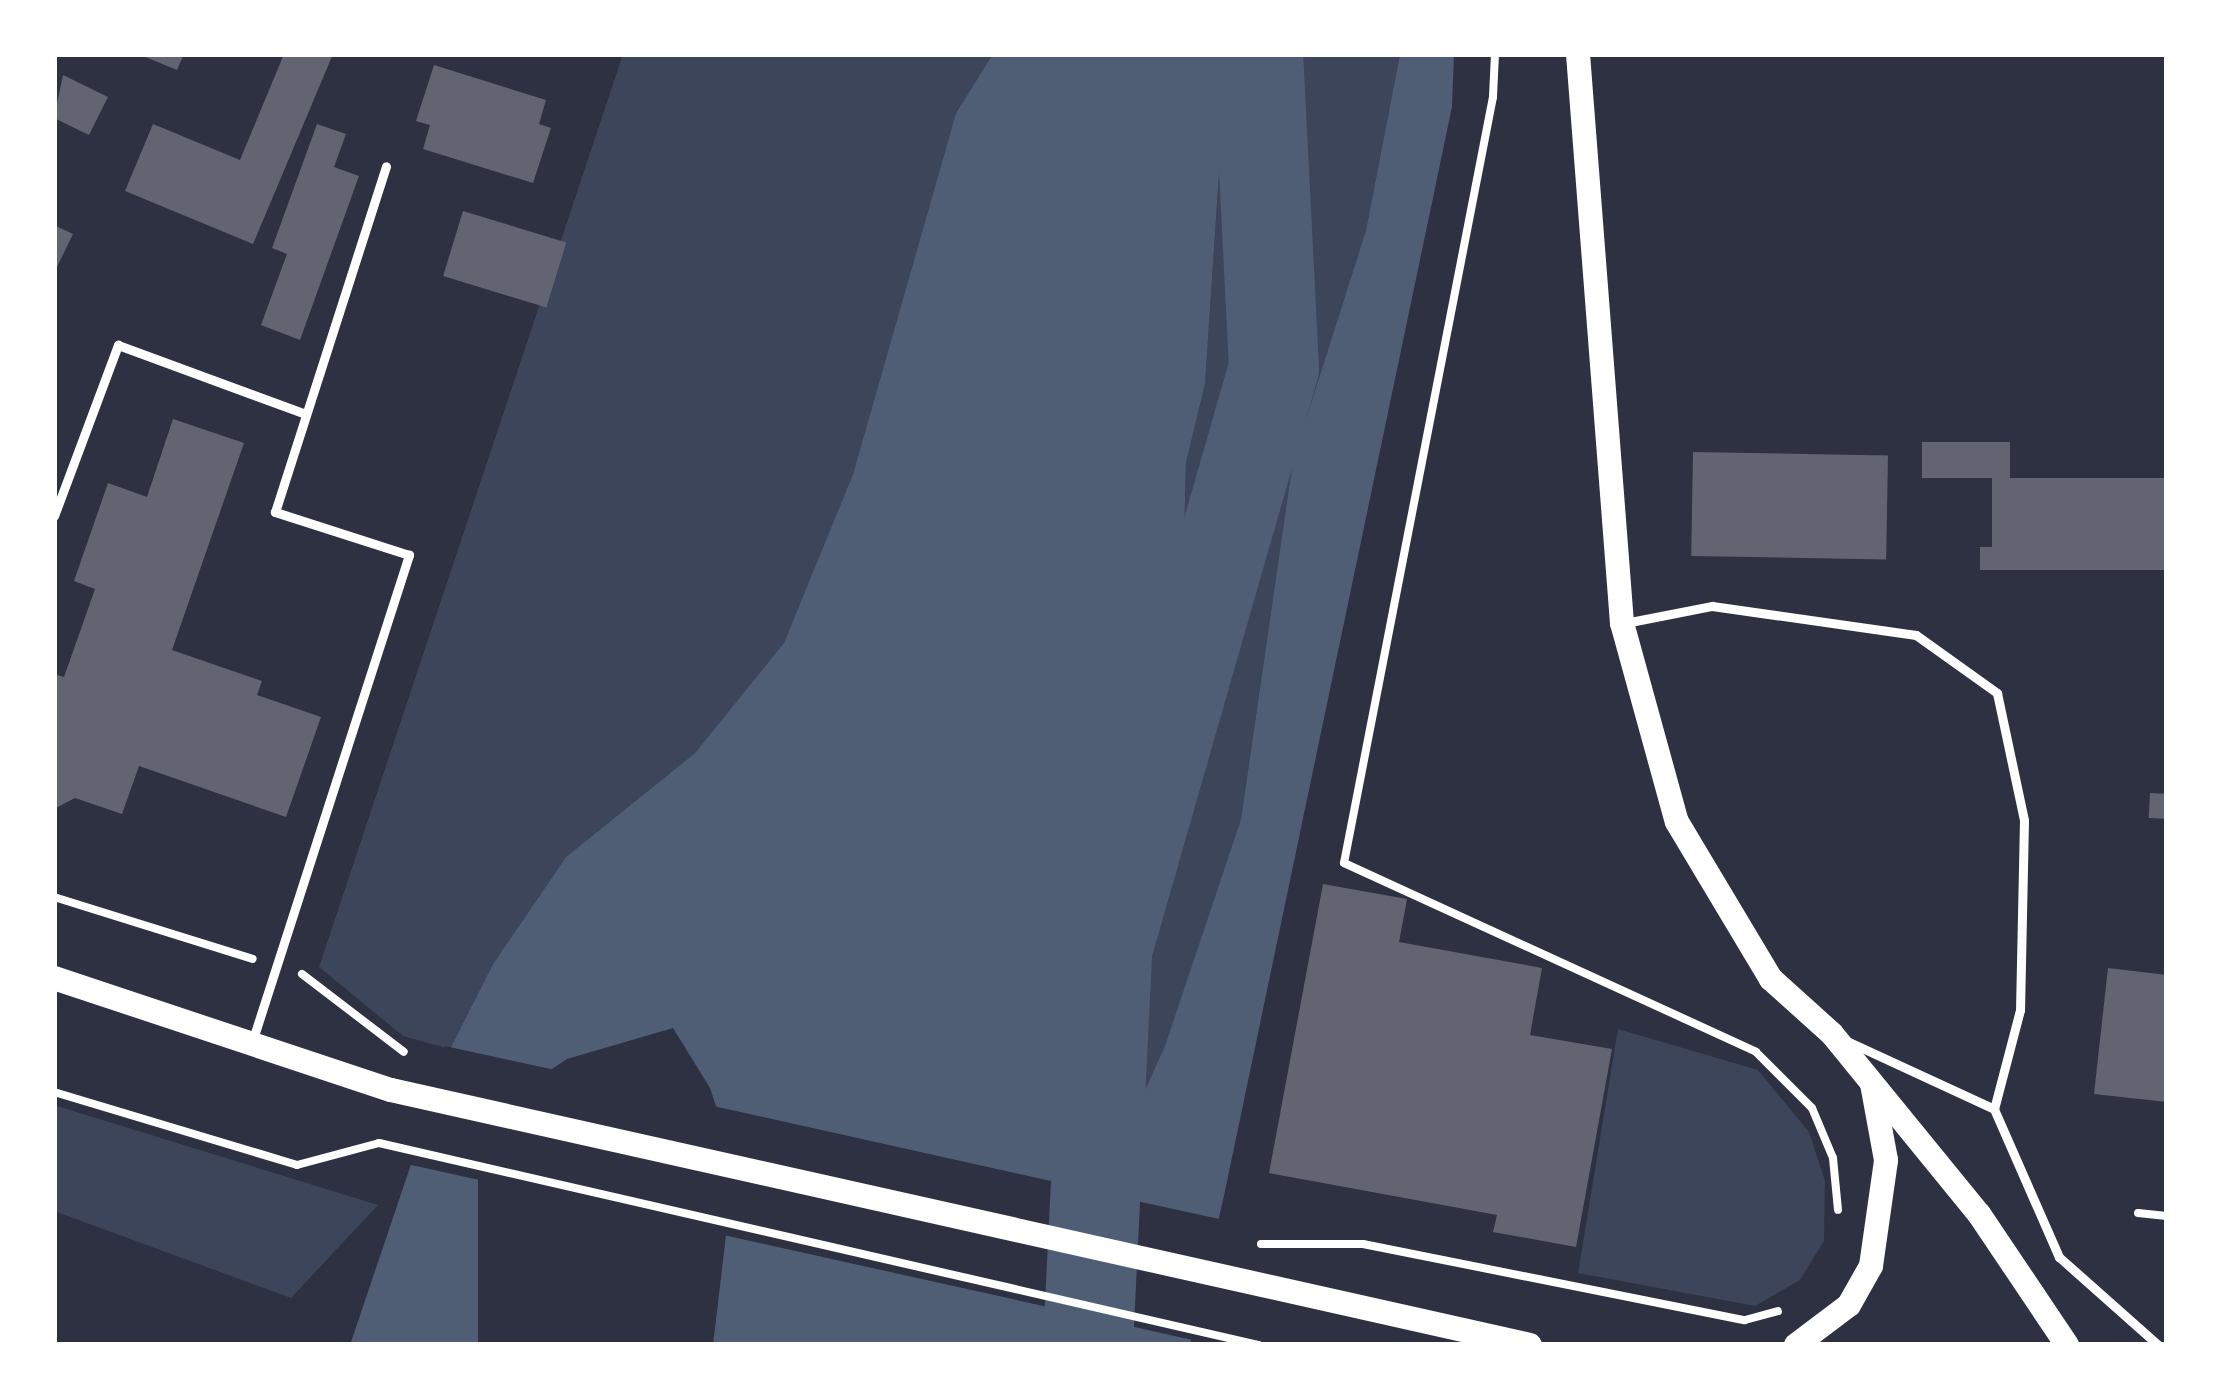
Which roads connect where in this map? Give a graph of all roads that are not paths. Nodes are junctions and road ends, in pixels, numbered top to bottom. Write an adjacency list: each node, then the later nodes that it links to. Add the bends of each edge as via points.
1 (1577, 54): 5 (main road)
2 (386, 166): 3 (lane)
3 (306, 414): 4 (lane, via 118,345); 8 (lane, via 274,512 409,555)
4 (54, 516)
5 (1622, 623): 7 (main road, via 1677,822 1771,979); 10 (lane, via 1712,606 1916,635 1997,693 2024,820 2020,1010)
6 (54, 978): 8 (main road)
7 (1832, 1034): 9 (main road); 10 (lane)
8 (252, 1044): 11 (main road, via 391,1090)
9 (1871, 1082): 12 (main road, via 1886,1160 1871,1266 1849,1305); 13 (main road, via 1979,1214)
10 (1994, 1109): 14 (lane, via 2059,1257)
11 (1530, 1345)
12 (1796, 1345)
13 (2067, 1345)
14 (2158, 1345)

